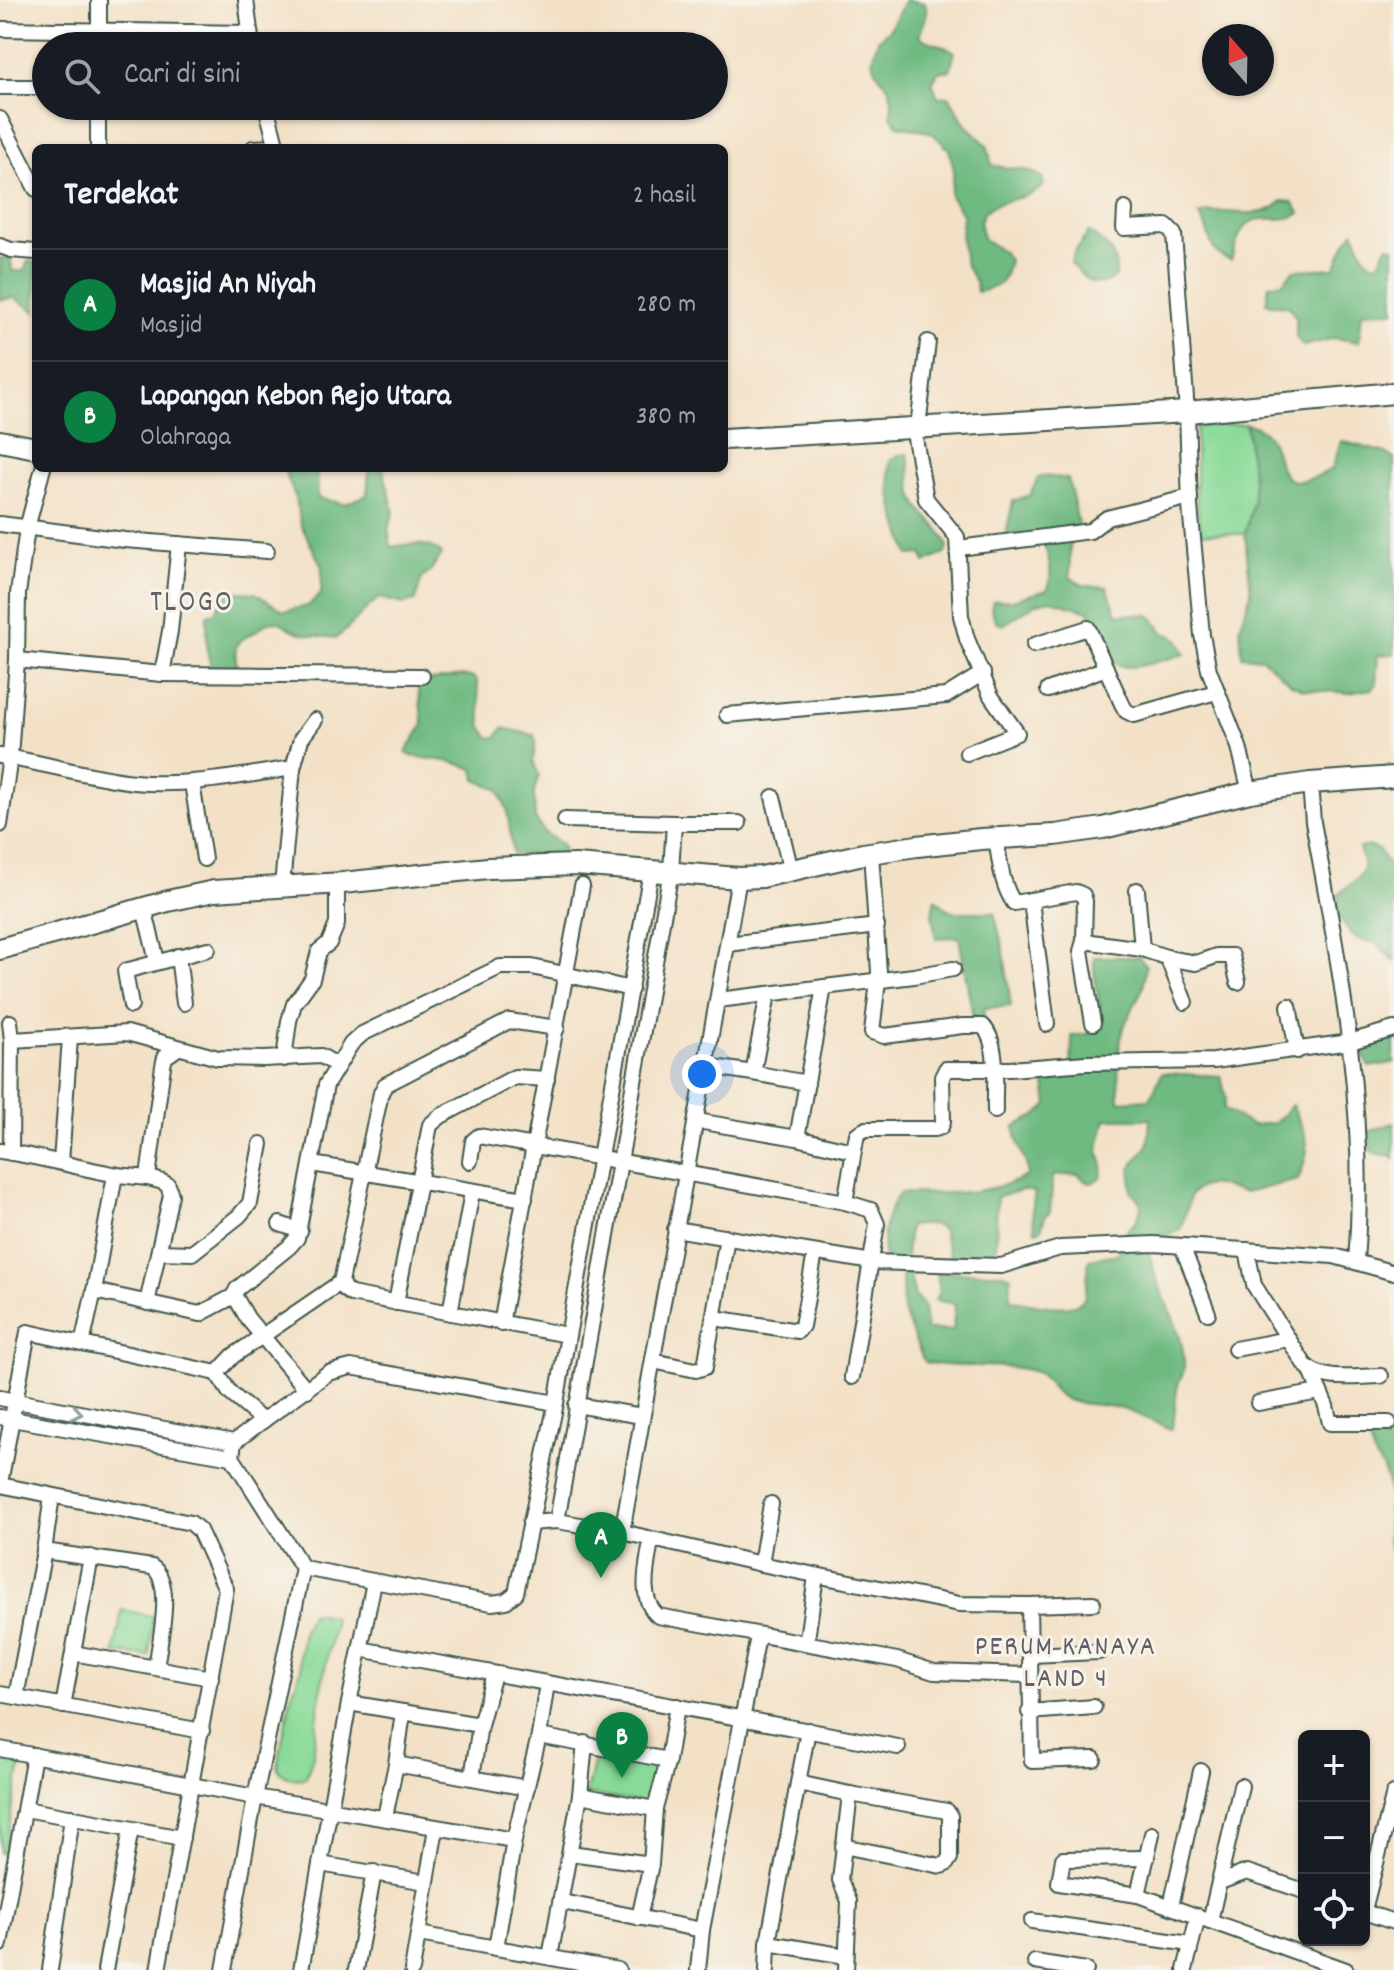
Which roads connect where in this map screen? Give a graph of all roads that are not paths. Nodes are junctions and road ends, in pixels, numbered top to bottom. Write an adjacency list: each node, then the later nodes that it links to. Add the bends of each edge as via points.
1 (99, 0): 5 (street)
2 (246, 0): 6 (street)
3 (0, 29): 4 (street)
4 (32, 32)
5 (99, 32)
6 (250, 32)
7 (0, 87): 8 (street)
8 (32, 87)
9 (0, 119): 14 (street)
10 (98, 120): 12 (street)
11 (270, 120): 13 (street)
12 (98, 144)
13 (276, 144)
14 (32, 179)
15 (1125, 209): 20 (street, via 1124,228 1166,226 1174,234)
16 (0, 246): 17 (street)
17 (32, 252)
18 (928, 342): 21 (street)
19 (1394, 393): 20 (street)
20 (1187, 412): 21 (street); 26 (street)
21 (916, 427): 22 (street); 30 (street, via 926,499 956,533)
22 (728, 439)
23 (0, 441): 24 (street)
24 (32, 447)
25 (42, 472): 28 (street)
26 (1190, 497): 30 (street, via 1107,518 1090,531); 39 (street, via 1202,635)
27 (0, 524): 28 (street)
28 (27, 528): 29 (street); 33 (street)
29 (179, 544): 31 (street); 36 (street)
30 (959, 548): 35 (street, via 963,628)
31 (267, 551)
32 (1034, 645): 34 (street, via 1088,628)
33 (17, 660): 36 (street); 43 (street)
34 (1106, 668): 38 (street); 39 (street, via 1122,704 1134,715)
35 (983, 673): 40 (street, via 946,696); 42 (street, via 996,705 1017,733)
36 (162, 674): 37 (street)
37 (422, 676)
38 (1048, 690)
39 (1216, 692): 48 (street, via 1239,747)
40 (727, 715)
41 (315, 720): 44 (street, via 301,739)
42 (967, 753)
43 (5, 757): 46 (street, via 107,778); 53 (street)
44 (293, 768): 46 (street); 61 (street)
45 (1394, 777): 47 (street)
46 (192, 783): 56 (street)
47 (1310, 783): 48 (street); 94 (street)
48 (1250, 792): 54 (street, via 1103,828)
49 (773, 797): 58 (street)
50 (565, 820): 51 (street)
51 (674, 823): 52 (street); 57 (street)
52 (739, 823)
53 (0, 825)
54 (996, 839): 55 (street); 64 (street, via 1008,894 1014,903)
55 (871, 853): 58 (street); 66 (street)
56 (204, 859)
57 (661, 871): 59 (street); 60 (street, via 576,865 488,868); 80 (street); 114 (street)
58 (791, 871): 59 (street)
59 (739, 878): 68 (street)
60 (337, 883): 61 (street); 97 (street, via 337,924 319,951 312,979 294,1004)
61 (282, 886): 65 (street, via 214,891)
62 (582, 886): 76 (street)
63 (1137, 890): 71 (street)
64 (1031, 901): 67 (street, via 1083,895); 89 (street)
65 (144, 908): 69 (street); 74 (street)
66 (877, 926): 68 (street); 77 (street)
67 (1084, 941): 71 (street); 88 (street, via 1081,951)
68 (728, 944): 82 (street)
69 (0, 949)
70 (208, 949): 72 (street)
71 (1142, 949): 73 (street)
72 (178, 956): 74 (street); 84 (street)
73 (1167, 957): 78 (street, via 1196,963 1232,956); 83 (street)
74 (157, 961): 85 (street, via 125,971)
75 (953, 969): 77 (street)
76 (567, 973): 80 (street); 90 (street); 98 (street, via 517,965 495,969 362,1034)
77 (879, 980): 79 (street); 100 (street, via 873,1034 978,1025 988,1031)
78 (1238, 982)
79 (824, 987): 81 (street); 103 (street)
80 (631, 989): 111 (street)
81 (768, 994): 82 (street); 101 (street)
82 (718, 1000): 99 (street)
83 (1185, 1002)
84 (184, 1003)
85 (131, 1006)
86 (1289, 1006): 96 (street)
87 (10, 1022): 93 (street)
88 (1093, 1023)
89 (1047, 1024)
90 (557, 1028): 102 (street); 116 (street, via 509,1021 388,1082 381,1093)
91 (1394, 1029): 94 (street)
92 (70, 1038): 93 (street); 95 (street, via 127,1033); 113 (street)
93 (12, 1040): 110 (street)
94 (1350, 1042): 96 (street); 132 (street, via 1360,1165)
95 (178, 1048): 97 (street, via 218,1058); 119 (street, via 165,1057)
96 (1297, 1051): 100 (street, via 1199,1062)
97 (284, 1059): 98 (street, via 321,1056)
98 (337, 1065): 115 (street, via 326,1085)
99 (707, 1066): 101 (street); 105 (street)
100 (996, 1068): 104 (street); 109 (street, via 945,1070 941,1127 866,1129 855,1137)
101 (753, 1073): 103 (street)
102 (547, 1079): 108 (street); 120 (street, via 515,1077 433,1121)
103 (807, 1083): 106 (street)
104 (995, 1111)
105 (697, 1121): 106 (street); 117 (street)
106 (797, 1138): 109 (street)
107 (261, 1144): 130 (street, via 250,1203 239,1216 192,1253)
108 (535, 1145): 111 (street); 112 (street, via 479,1136); 122 (street)
109 (852, 1151): 123 (street)
110 (6, 1152): 113 (street)
111 (601, 1159): 114 (street); 145 (street)
112 (470, 1161)
113 (61, 1162): 118 (street)
114 (621, 1163): 117 (street); 160 (street)
115 (312, 1164): 116 (street); 126 (street)
116 (365, 1172): 120 (street); 135 (street)
117 (685, 1172): 123 (street); 125 (street)
118 (115, 1175): 119 (street); 136 (street)
119 (148, 1177): 130 (street, via 171,1189)
120 (419, 1181): 121 (street); 139 (street)
121 (472, 1192): 122 (street); 140 (street)
122 (525, 1199): 143 (street)
123 (845, 1202): 133 (street, via 875,1214)
124 (280, 1224): 126 (street)
125 (675, 1229): 127 (street); 149 (street)
126 (300, 1231): 137 (street, via 293,1244)
127 (727, 1237): 131 (street); 142 (street)
128 (1182, 1246): 129 (street); 133 (street, via 1060,1248 1001,1266); 141 (street)
129 (1247, 1250): 132 (street); 146 (street, via 1254,1285)
130 (159, 1252): 138 (street)
131 (815, 1253): 133 (street); 142 (street, via 800,1331)
132 (1356, 1261): 134 (street)
133 (872, 1262): 153 (street)
134 (1394, 1273)
135 (341, 1282): 139 (street, via 351,1294); 144 (street)
136 (94, 1291): 138 (street); 147 (street)
137 (234, 1296): 138 (street, via 200,1314); 144 (street)
138 (147, 1303)
139 (396, 1303): 140 (street)
140 (450, 1313): 143 (street)
141 (1208, 1313)
142 (714, 1318): 149 (street, via 703,1368)
143 (501, 1324): 145 (street)
144 (263, 1335): 151 (street); 154 (street)
145 (567, 1335): 158 (street)
146 (1288, 1339): 148 (street); 150 (street)
147 (82, 1344): 151 (street); 157 (street, via 28,1332)
148 (1235, 1349)
149 (653, 1361): 161 (street)
150 (1311, 1371): 152 (street); 155 (street)
151 (217, 1373): 163 (street, via 230,1393)
152 (1381, 1376)
153 (852, 1377)
154 (307, 1390): 158 (street, via 328,1373 351,1367); 163 (street)
155 (1320, 1392): 159 (street); 164 (street, via 1330,1423)
156 (0, 1398): 157 (street)
157 (16, 1401): 162 (street); 165 (street, one-way to 165)
158 (556, 1403): 170 (street)
159 (1258, 1403)
160 (576, 1405): 161 (street); 169 (street)
161 (642, 1416): 171 (street)
162 (7, 1418): 165 (street); 166 (street)
163 (263, 1421): 165 (street)
164 (1389, 1423)
165 (233, 1449): 176 (street)
166 (0, 1484): 167 (street)
167 (52, 1496): 173 (street); 190 (street, via 195,1525 226,1589)
168 (771, 1504): 175 (street)
169 (557, 1521): 170 (street); 171 (street)
170 (530, 1523): 178 (street, via 517,1589 506,1601)
171 (622, 1532): 172 (street)
172 (651, 1540): 175 (street); 181 (street, via 645,1590 653,1612)
173 (44, 1551): 174 (street); 193 (street)
174 (91, 1557): 185 (street); 187 (street, via 159,1572 165,1590)
175 (761, 1564): 177 (street)
176 (303, 1568): 178 (street); 221 (street)
177 (816, 1576): 180 (street, via 959,1604); 182 (street)
178 (374, 1582): 183 (street)
179 (1093, 1603): 180 (street)
180 (1029, 1605): 186 (street)
181 (758, 1636): 189 (street, via 897,1660 934,1672); 200 (street)
182 (807, 1639)
183 (360, 1649): 188 (street); 194 (street)
184 (1099, 1652): 186 (street)
185 (73, 1653): 187 (street); 195 (street)
186 (1030, 1655): 189 (street)
187 (156, 1668): 190 (street)
188 (494, 1674): 191 (street); 201 (street)
189 (1030, 1675): 199 (street)
190 (211, 1678): 203 (street)
191 (547, 1683): 196 (street); 204 (street)
192 (0, 1694): 193 (street)
193 (16, 1697): 195 (street)
194 (349, 1703): 198 (street); 222 (street)
195 (63, 1706): 203 (street)
196 (677, 1706): 200 (street); 210 (street)
197 (1094, 1707): 199 (street)
198 (403, 1712): 201 (street); 211 (street)
199 (1029, 1712): 209 (street, via 1032,1761)
200 (745, 1717): 202 (street); 253 (street)
201 (480, 1725): 213 (street)
202 (808, 1730): 206 (street); 214 (street)
203 (202, 1731): 215 (street)
204 (539, 1736): 205 (street); 217 (street)
205 (585, 1743): 210 (street); 220 (street)
206 (898, 1747)
207 (0, 1749): 208 (street)
208 (34, 1755): 215 (street); 223 (street)
209 (1094, 1759)
210 (668, 1760): 224 (street)
211 (396, 1764): 213 (street); 226 (street)
212 (1201, 1771): 246 (street)
213 (472, 1778): 217 (street)
214 (798, 1783): 219 (street); 255 (street)
215 (192, 1785): 221 (street); 231 (street)
216 (1241, 1786): 241 (street)
217 (527, 1788): 232 (street)
218 (1394, 1793): 230 (street)
219 (850, 1794): 233 (street); 233 (street, via 945,1810 950,1816 950,1858 941,1866)
220 (580, 1795): 224 (street); 234 (street)
221 (255, 1797): 222 (street); 265 (street)
222 (330, 1808): 226 (street); 237 (street)
223 (25, 1809): 225 (street); 236 (street)
224 (655, 1809): 238 (street)
225 (72, 1817): 228 (street); 262 (street)
226 (385, 1817): 227 (street)
227 (436, 1828): 232 (street); 240 (street)
228 (131, 1829): 231 (street); 263 (street)
229 (1152, 1834): 235 (street)
230 (1389, 1835): 243 (street)
231 (182, 1838): 264 (street)
232 (514, 1840): 258 (street)
233 (843, 1846): 261 (street, via 840,1880 850,1918)
234 (570, 1853): 238 (street); 245 (street)
235 (1147, 1858): 244 (street); 244 (street, via 1063,1859 1059,1883)
236 (7, 1861): 248 (street)
237 (320, 1864): 239 (street); 266 (street)
238 (651, 1864): 249 (street)
239 (374, 1872): 240 (street); 267 (street)
240 (426, 1882): 254 (street)
241 (1220, 1882): 242 (street, via 1247,1872); 250 (street)
242 (1298, 1889)
243 (1370, 1893)
244 (1138, 1895): 246 (street)
245 (562, 1902): 249 (street); 259 (street)
246 (1171, 1906): 250 (street)
247 (1370, 1913): 252 (street)
248 (2, 1916): 256 (street)
249 (639, 1918): 253 (street)
250 (1204, 1919): 257 (street); 274 (street)
251 (1032, 1921): 257 (street)
252 (1394, 1922)
253 (702, 1930): 270 (street)
254 (419, 1934): 258 (street); 268 (street)
255 (768, 1943): 261 (street); 271 (street)
256 (0, 1944)
257 (1190, 1944): 273 (street)
258 (496, 1948): 259 (street)
259 (550, 1957): 269 (street)
260 (1035, 1962): 272 (street)
261 (846, 1963)
262 (50, 1970)
263 (105, 1970)
264 (158, 1970)
265 (224, 1970)
266 (301, 1970)
267 (356, 1970)
268 (412, 1970)
269 (618, 1970)
270 (698, 1970)
271 (767, 1970)
272 (1086, 1970)
273 (1185, 1970)
274 (1346, 1970)

